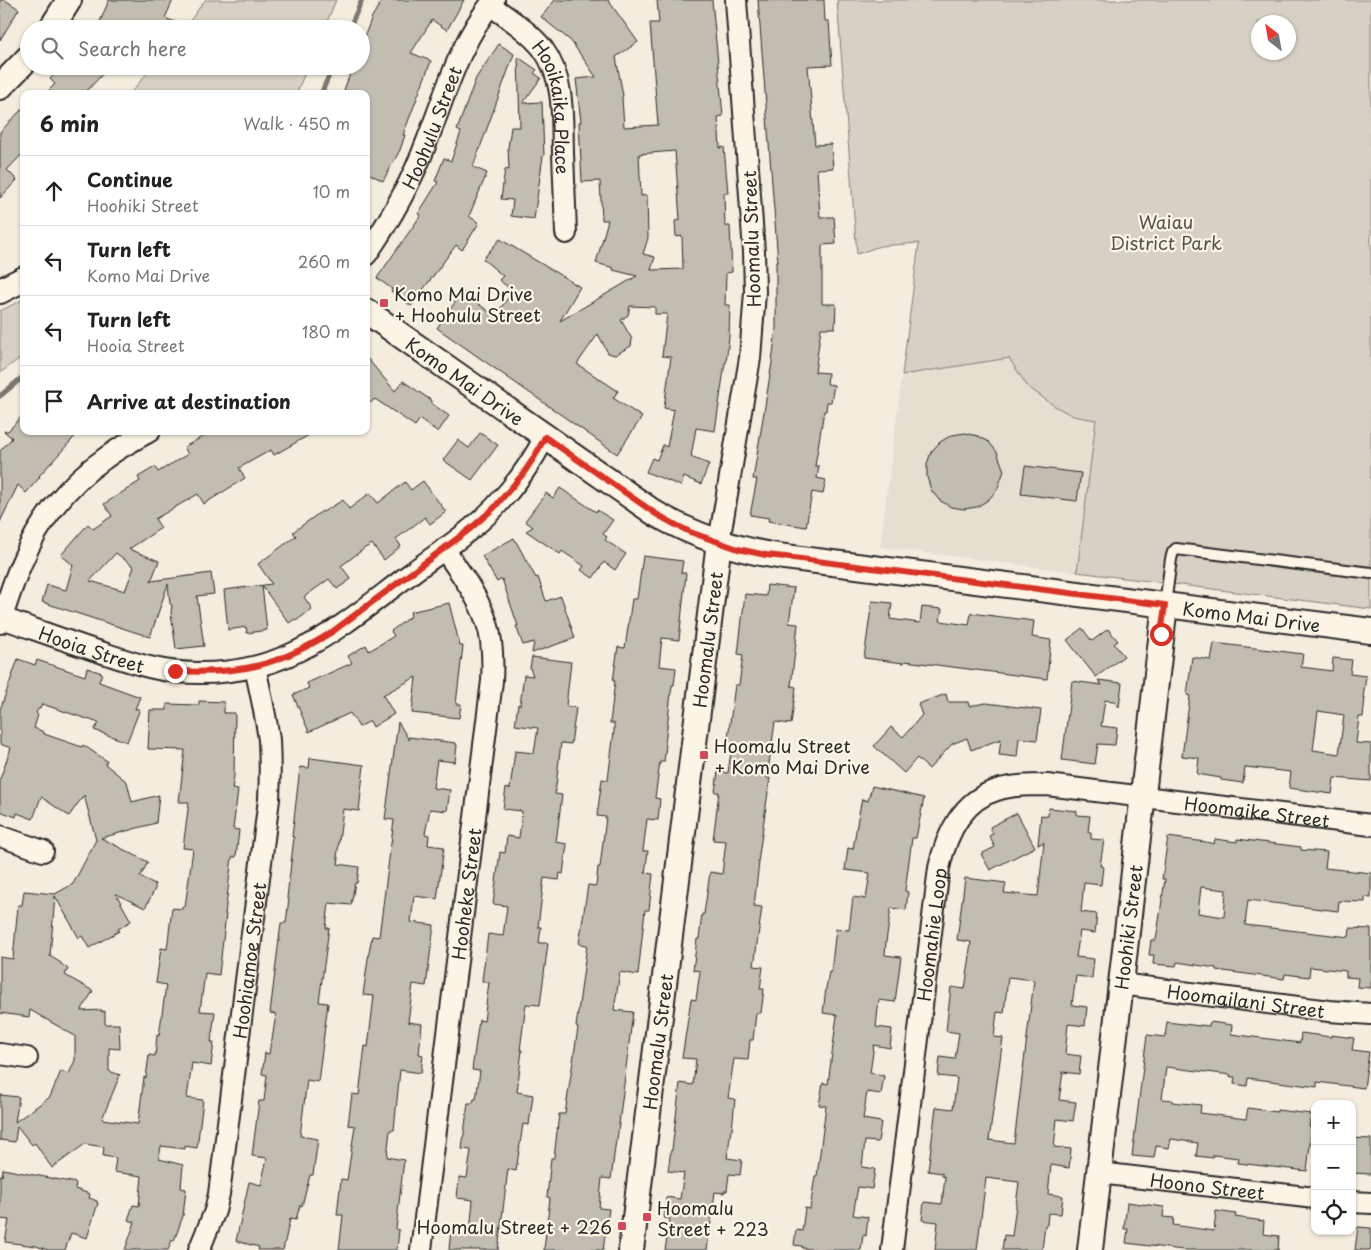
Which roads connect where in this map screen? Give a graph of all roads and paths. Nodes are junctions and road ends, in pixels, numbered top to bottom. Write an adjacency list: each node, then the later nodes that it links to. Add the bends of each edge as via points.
1 (69, 0): 4 (street)
2 (736, 0): 14 (street, Hoomalu Street, via 755,292 750,358)
3 (492, 2): 7 (street, Hooikaika Place, via 534,38 558,80); 8 (street, Hoohulu Street, via 462,50 428,140 398,205)
4 (57, 20)
5 (20, 66): 6 (street)
6 (0, 87)
7 (566, 233)
8 (370, 248)
9 (20, 281): 10 (street)
10 (0, 291)
11 (370, 314): 13 (street, Komo Mai Drive)
12 (143, 435): 18 (street, via 98,464 72,487 43,522 25,555)
13 (545, 437): 14 (street, Komo Mai Drive, via 656,514 690,532); 15 (street, Hooia Street, via 523,474 499,503)
14 (719, 542): 17 (street, Komo Mai Drive, via 766,555); 35 (street, Hoomalu Street)
15 (444, 549): 20 (street, Hooia Street, via 316,642); 34 (street, Hooheke Street, via 481,607 488,624 493,659)
16 (1371, 573): 17 (lane, via 1176,550 1171,559)
17 (1165, 605): 19 (street, Komo Mai Drive); 21 (street, Hoohiki Street)
18 (1, 621): 20 (street, Hooia Street, via 150,667 199,672)
19 (1371, 631)
20 (255, 667): 33 (street, Hoohiamoe Street, via 269,741 270,780 219,1194)
21 (1143, 797): 22 (street, Hoomaike Street); 25 (street, Hoohiki Street); 36 (street, Hoomahie Loop, via 1047,785 1009,787 974,802 955,824 939,868)
22 (1371, 825)
23 (0, 836): 24 (street)
24 (43, 851)
25 (1121, 984): 26 (street, Hoomailani Street); 29 (street, Hoohiki Street)
26 (1371, 1014)
27 (0, 1054): 28 (street)
28 (27, 1058)
29 (1099, 1173): 30 (street, Hoono Street); 37 (street, Hoohiki Street)
30 (1311, 1198)
31 (1356, 1202): 32 (street)
32 (1371, 1204)
33 (199, 1250)
34 (421, 1250)
35 (631, 1250)
36 (892, 1250)
37 (1090, 1250)

